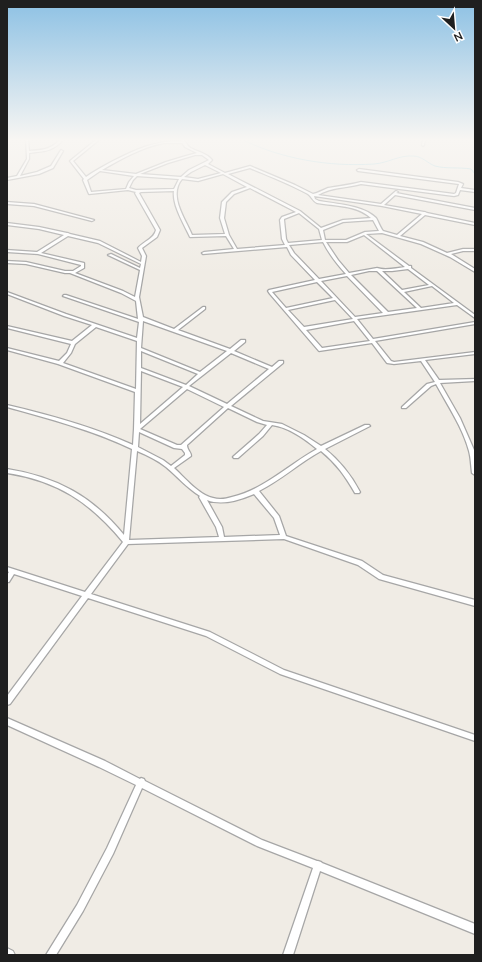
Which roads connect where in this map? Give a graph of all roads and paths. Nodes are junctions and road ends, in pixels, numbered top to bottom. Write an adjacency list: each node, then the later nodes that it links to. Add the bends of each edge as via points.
1 (87, 184): 14 (street, via 90,193)
2 (129, 184): 14 (street)
3 (178, 184): 15 (street)
4 (243, 184): 11 (street)
5 (289, 184): 20 (street)
6 (359, 184): 20 (street, via 323,190)
7 (369, 184): 10 (street)
8 (427, 184): 17 (street)
9 (461, 184): 13 (street)
10 (389, 186): 12 (street)
11 (249, 187): 24 (street); 34 (street, via 225,200 222,218)
12 (400, 187): 17 (street); 19 (street)
13 (459, 189): 17 (street, via 454,195); 18 (street)
14 (127, 190): 16 (street)
15 (174, 190): 16 (street); 34 (street, via 176,204 191,236)
16 (140, 191): 46 (street, via 138,195 158,230 156,236 140,248 144,254)
17 (423, 191)
18 (475, 191)
19 (395, 194): 22 (street); 23 (street)
20 (314, 195): 22 (street); 26 (street, via 314,200 318,202 360,210)
21 (7, 203): 27 (street, via 34,205)
22 (382, 205): 25 (street)
23 (475, 209)
24 (299, 212): 30 (street); 37 (street, via 282,220)
25 (425, 213): 29 (street); 35 (street)
26 (375, 219): 30 (street, via 344,221); 31 (street)
27 (92, 220)
28 (7, 224): 32 (street)
29 (475, 224)
30 (321, 229): 36 (street)
31 (382, 232): 33 (street); 35 (street)
32 (68, 234): 41 (street); 46 (street, via 99,242)
33 (364, 234): 36 (street, via 347,241); 47 (street)
34 (227, 235): 39 (street)
35 (400, 235): 43 (street)
36 (323, 241): 37 (street); 52 (street, via 336,261)
37 (287, 245): 39 (street); 53 (street, via 292,254)
38 (474, 249): 43 (street)
39 (236, 250): 42 (street)
40 (7, 251): 41 (street)
41 (38, 253): 51 (street, via 84,265)
42 (204, 254)
43 (448, 254): 50 (street)
44 (110, 255): 49 (street)
45 (7, 262): 51 (street)
46 (143, 264): 49 (street)
47 (410, 267): 48 (street); 54 (street)
48 (377, 269): 52 (street); 55 (street)
49 (142, 270): 59 (street)
50 (475, 271)
51 (72, 272): 59 (street)
52 (349, 274): 53 (street); 64 (street)
53 (318, 281): 58 (street); 62 (street, via 270,291)
54 (433, 285): 55 (street); 60 (street)
55 (401, 291): 63 (street)
56 (7, 293): 69 (street)
57 (65, 296): 66 (street)
58 (335, 299): 62 (street); 67 (street)
59 (137, 300): 66 (street)
60 (458, 304): 63 (street); 65 (street)
61 (204, 308): 72 (street)
62 (285, 309): 71 (street)
63 (420, 309): 64 (street)
64 (386, 313): 67 (street)
65 (475, 318)
66 (141, 319): 72 (street); 73 (street)
67 (354, 319): 71 (street); 75 (street)
68 (475, 323): 75 (street)
69 (95, 325): 73 (street); 76 (street)
70 (7, 326): 76 (street)
71 (302, 329): 75 (street, via 322,350)
72 (175, 330): 79 (street)
73 (139, 340): 78 (street)
74 (243, 341): 79 (street)
75 (373, 341): 81 (street, via 390,363)
76 (73, 343): 83 (street, via 69,353)
77 (7, 349): 83 (street)
78 (139, 349): 84 (street); 86 (street)
79 (231, 350): 85 (street); 86 (street)
80 (475, 353): 81 (street)
81 (422, 359): 88 (street)
82 (281, 362): 85 (street)
83 (60, 363): 90 (street)
84 (138, 369): 89 (street); 90 (street)
85 (272, 369): 92 (street)
86 (201, 374): 89 (street)
87 (475, 380): 88 (street)
88 (439, 382): 93 (street, via 429,385); 100 (street)
89 (187, 387): 92 (street); 96 (street)
90 (137, 391): 96 (street)
91 (7, 406): 98 (street, via 69,423)
92 (228, 406): 94 (street, via 261,422); 97 (street)
93 (404, 407)
94 (270, 423): 99 (street, via 282,426); 101 (street, via 261,435)
95 (367, 426): 99 (street)
96 (137, 429): 97 (street, via 176,447); 98 (street)
97 (183, 447): 102 (street, via 188,456)
98 (136, 449): 102 (street); 110 (street)
99 (321, 449): 105 (street); 106 (street, via 347,473)
100 (474, 452): 104 (street)
101 (236, 457)
102 (171, 468): 107 (street)
103 (7, 471): 110 (street, via 60,485 105,516)
104 (475, 473)
105 (255, 491): 107 (street, via 234,499 218,501); 108 (street, via 277,517)
106 (357, 492)
107 (201, 496): 109 (street, via 219,527)
108 (284, 537): 109 (street); 114 (street, via 360,563 381,577)
109 (222, 539): 110 (street)
110 (126, 542): 113 (street)
111 (10, 570): 112 (street); 113 (street)
112 (7, 580)
113 (86, 594): 115 (street); 117 (street, via 208,634 282,672)
114 (475, 603)
115 (7, 702)
116 (7, 721): 118 (street)
117 (475, 738)
118 (141, 782): 119 (street, via 260,843); 121 (street, via 110,851 80,908)
119 (318, 865): 120 (street); 122 (street)
120 (475, 929)
121 (50, 955)
122 (288, 955)

